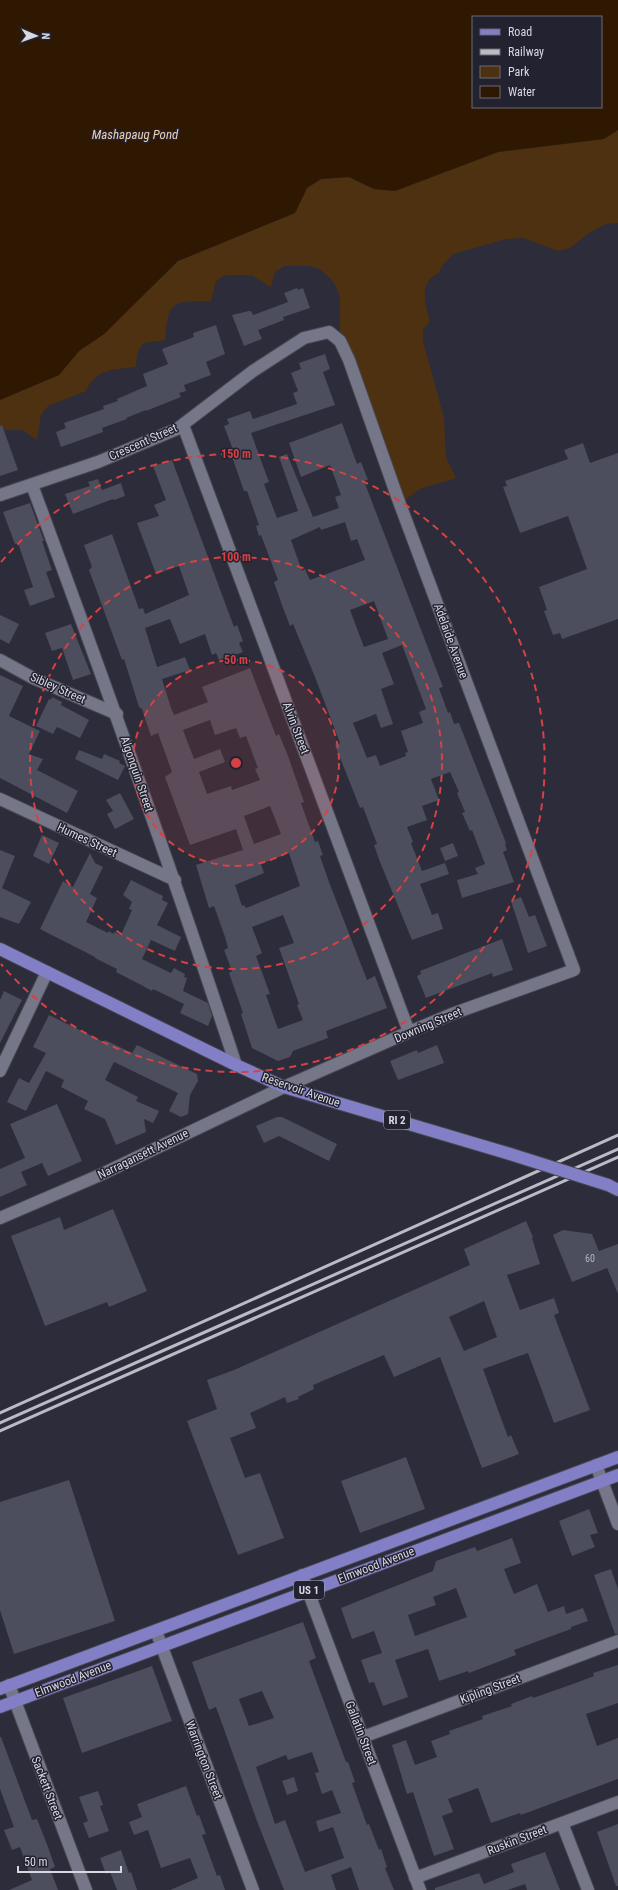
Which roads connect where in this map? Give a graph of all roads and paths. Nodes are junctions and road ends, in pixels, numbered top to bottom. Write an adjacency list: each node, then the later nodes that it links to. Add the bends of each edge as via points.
1 (312, 335): 2 (street, Crescent Street, via 254,371); 10 (street, Adelaide Avenue, via 329,332 340,341 349,360 398,499)
2 (182, 425): 3 (street, Crescent Street, via 98,462); 12 (street, Alvin Street)
3 (32, 485): 4 (street, Crescent Street); 6 (street, Algonquin Street)
4 (0, 495)
5 (0, 660): 6 (street, Sibley Street, via 33,678)
6 (117, 714): 8 (street, Algonquin Street)
7 (0, 799): 8 (street, Humes Street)
8 (175, 880): 13 (street, Algonquin Street)
9 (0, 949): 11 (main road, Reservoir Avenue / RI 2)
10 (574, 970): 12 (street, Downing Street)
11 (47, 972): 13 (main road, Reservoir Avenue / RI 2); 14 (street)
12 (409, 1032): 15 (street, Downing Street)
13 (236, 1065): 15 (main road, Reservoir Avenue / RI 2)
14 (0, 1071)
15 (284, 1087): 16 (main road, Reservoir Avenue / RI 2, bridge); 17 (street, Narragansett Avenue, via 100,1175)
16 (613, 1187)
17 (0, 1218)
18 (618, 1457): 19 (main road, Elmwood Avenue / US 1)
19 (596, 1465): 21 (street); 23 (main road, Elmwood Avenue / US 1)
20 (618, 1475): 21 (main road, Elmwood Avenue / US 1)
21 (602, 1481): 22 (street); 24 (main road, Elmwood Avenue / US 1)
22 (618, 1524)
23 (302, 1575): 24 (street, Gallatin Street); 25 (main road, Elmwood Avenue / US 1)
24 (308, 1591): 27 (main road, Elmwood Avenue / US 1); 31 (street, Gallatin Street)
25 (156, 1631): 27 (street, Warrington Street); 28 (main road, Elmwood Avenue / US 1)
26 (618, 1641): 31 (street, Kipling Street)
27 (161, 1646): 29 (main road, Elmwood Avenue / US 1); 36 (street, Warrington Street)
28 (4, 1687): 29 (street, Sackett Street)
29 (15, 1701): 30 (main road, Elmwood Avenue / US 1); 35 (street, Sackett Street)
30 (0, 1706)
31 (363, 1737): 34 (street, Gallatin Street)
32 (618, 1802): 33 (street, Ruskin Street)
33 (562, 1823): 34 (street, Ruskin Street); 38 (street)
34 (416, 1878): 37 (street, Gallatin Street)
35 (86, 1890)
36 (253, 1890)
37 (420, 1890)
38 (588, 1890)

